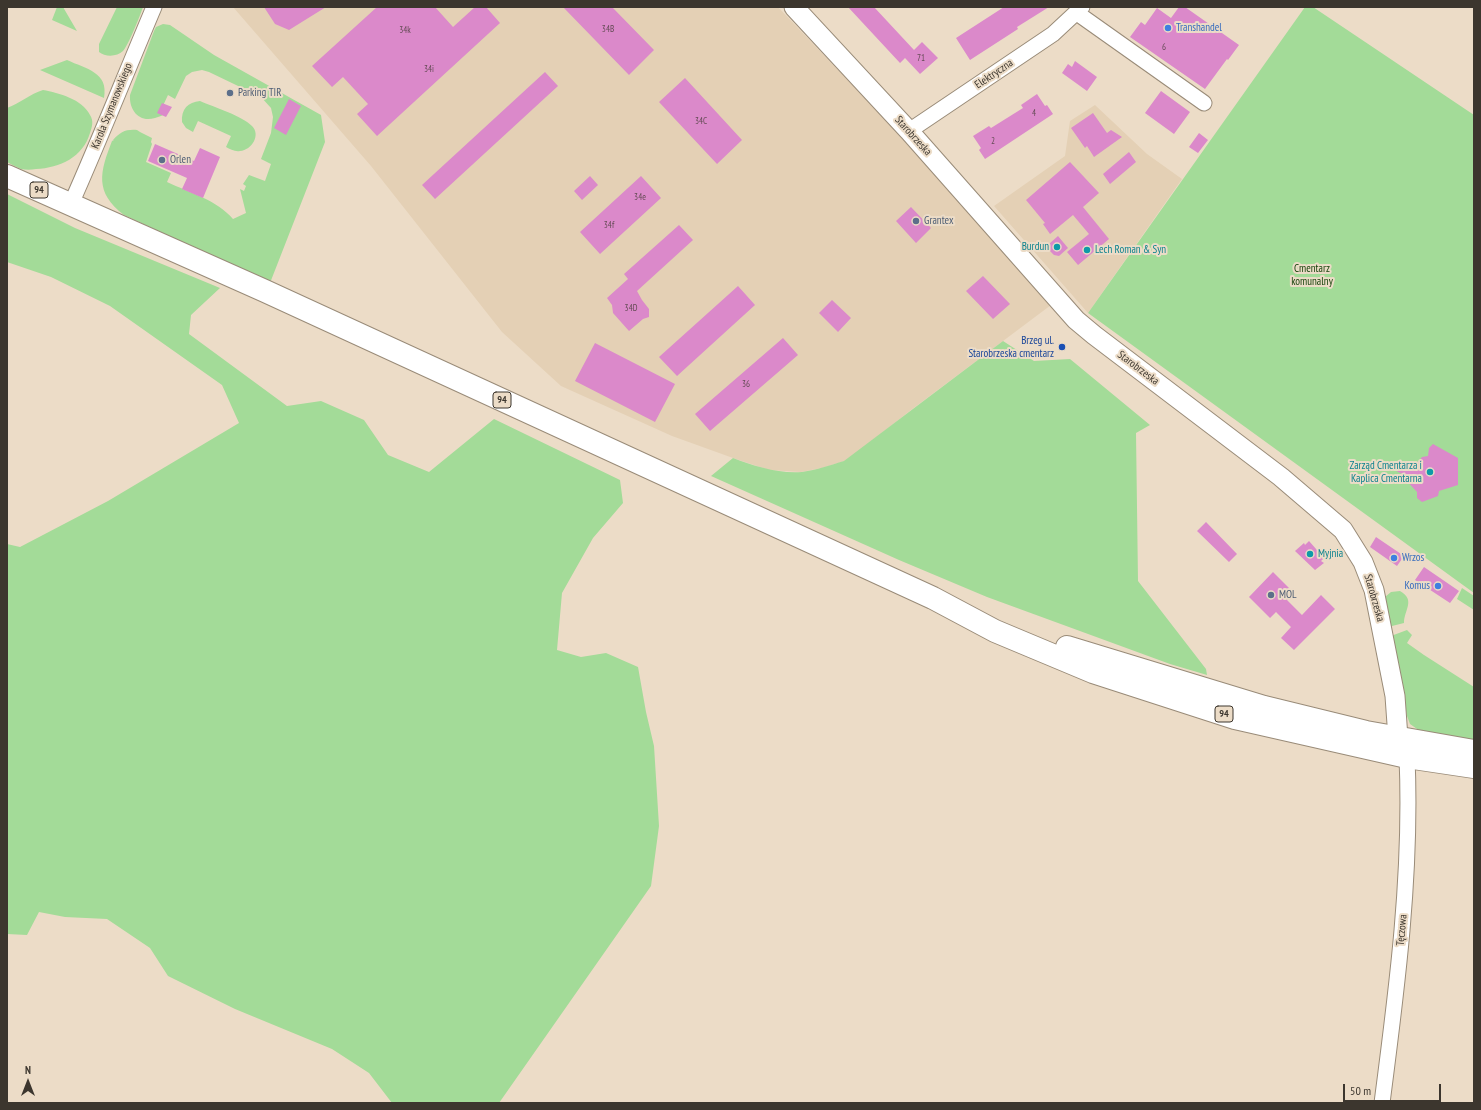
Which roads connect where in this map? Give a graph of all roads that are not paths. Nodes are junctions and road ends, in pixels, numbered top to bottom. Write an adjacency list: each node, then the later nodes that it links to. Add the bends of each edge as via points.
1 (154, 7): 7 (street, Karola Szymanowskiego)
2 (794, 7): 5 (street, Starobrzeska)
3 (1079, 10): 4 (street, Elektryczna); 5 (street, Elektryczna, via 1053,34)
4 (1204, 103)
5 (909, 131): 8 (street, Starobrzeska, via 1089,332 1281,477 1343,530 1363,562 1374,590)
6 (7, 176): 7 (main road, 94)
7 (71, 204): 8 (main road, 94, via 933,598 1083,653 1264,707 1366,732)
8 (1403, 747): 9 (main road, 94); 10 (main road, 94); 11 (street, Tęczowa, via 1407,818 1405,897)
9 (1474, 751)
10 (1474, 767)
11 (1382, 1103)

